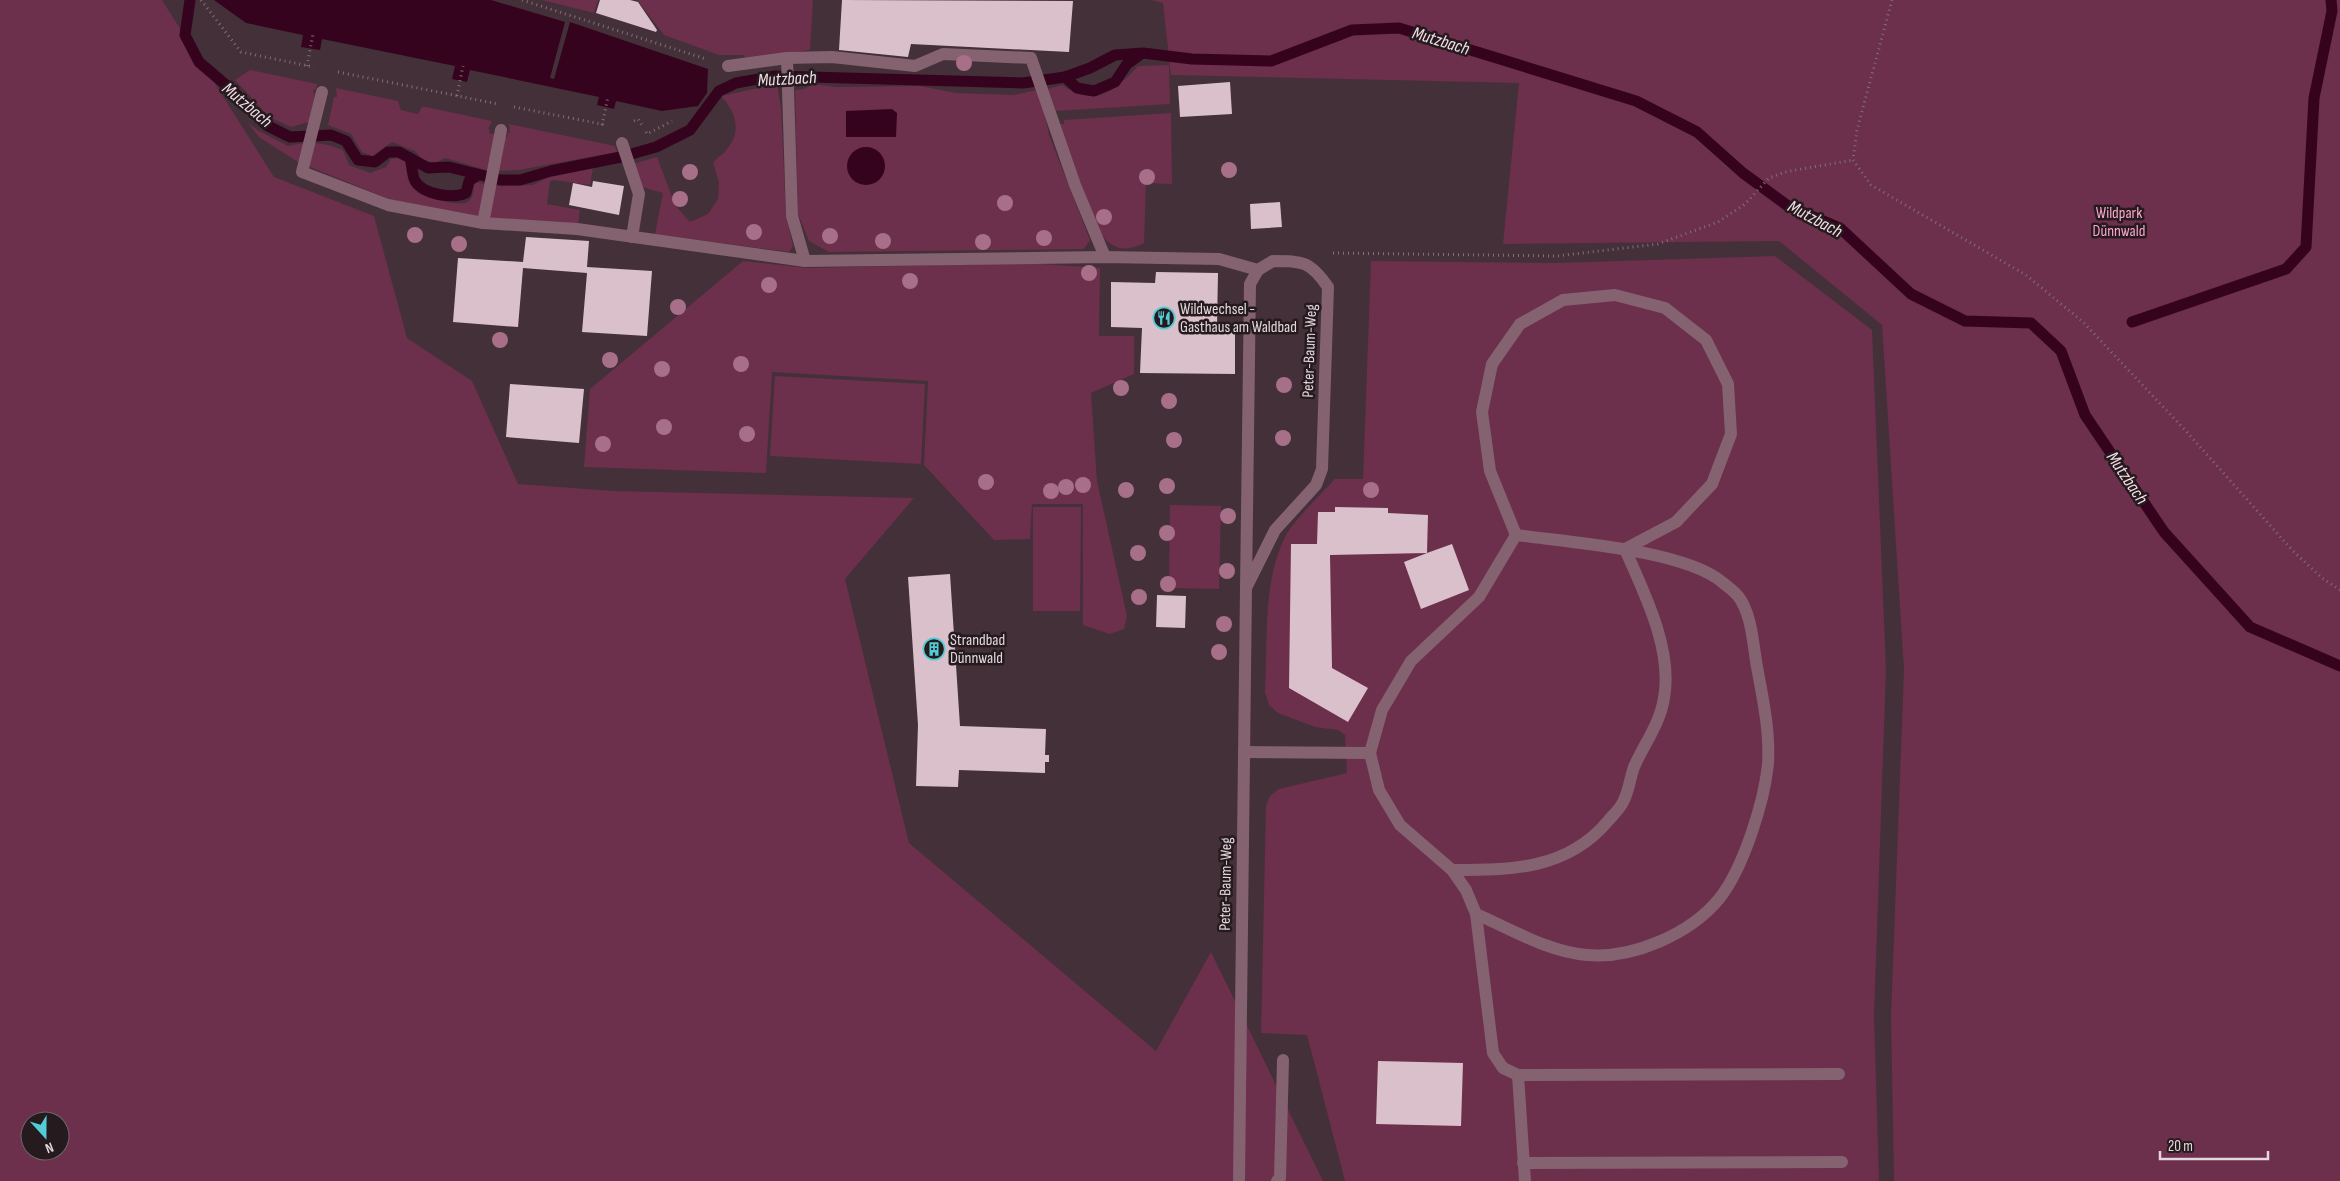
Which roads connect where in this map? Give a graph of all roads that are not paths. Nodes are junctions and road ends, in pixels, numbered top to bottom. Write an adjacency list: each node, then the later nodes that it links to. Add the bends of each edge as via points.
1 (787, 63): 2 (street); 8 (street, via 832,57 915,66 944,50 1031,54 1075,185); 9 (street, via 792,216)
2 (728, 66)
3 (322, 92): 6 (street, via 302,172 388,205)
4 (501, 130): 6 (street)
5 (622, 146): 7 (street, via 639,194)
6 (483, 223): 7 (street, via 577,229)
7 (632, 238): 9 (street)
8 (1104, 257): 9 (street); 10 (street, via 1219,259)
9 (805, 261)
10 (1258, 270): 13 (street, Peter-Baum-Weg, via 1250,284); 13 (street, Peter-Baum-Weg, via 1272,261 1298,261 1317,270 1328,288 1322,469 1316,485 1275,530)
11 (1516, 535): 12 (street); 12 (street, via 1490,471 1482,412 1492,364 1520,324 1563,300 1615,295 1665,308 1706,340 1728,384 1731,434 1712,484 1676,522); 15 (street, via 1479,597 1411,661 1382,710)
12 (1625, 549): 16 (street, via 1651,611 1665,660 1665,698 1653,733 1635,767 1624,802 1594,837 1555,860 1508,870); 17 (street, via 1692,565 1720,580 1738,596 1747,615 1766,712 1768,764 1757,818 1738,865 1719,898 1686,928 1660,942 1624,952 1587,955 1552,948)
13 (1246, 588): 14 (street, Peter-Baum-Weg)
14 (1244, 752): 15 (street); 23 (street, Peter-Baum-Weg)
15 (1370, 753): 16 (street, via 1379,790 1400,825)
16 (1452, 870): 17 (street, via 1466,890)
17 (1476, 914): 20 (street, via 1493,1053 1503,1068)
18 (1283, 1060): 24 (street, via 1280,1178)
19 (1839, 1074): 20 (street)
20 (1518, 1075): 22 (street)
21 (1842, 1162): 22 (street)
22 (1524, 1163): 25 (street)
23 (1239, 1181)
24 (1277, 1181)
25 (1524, 1181)

